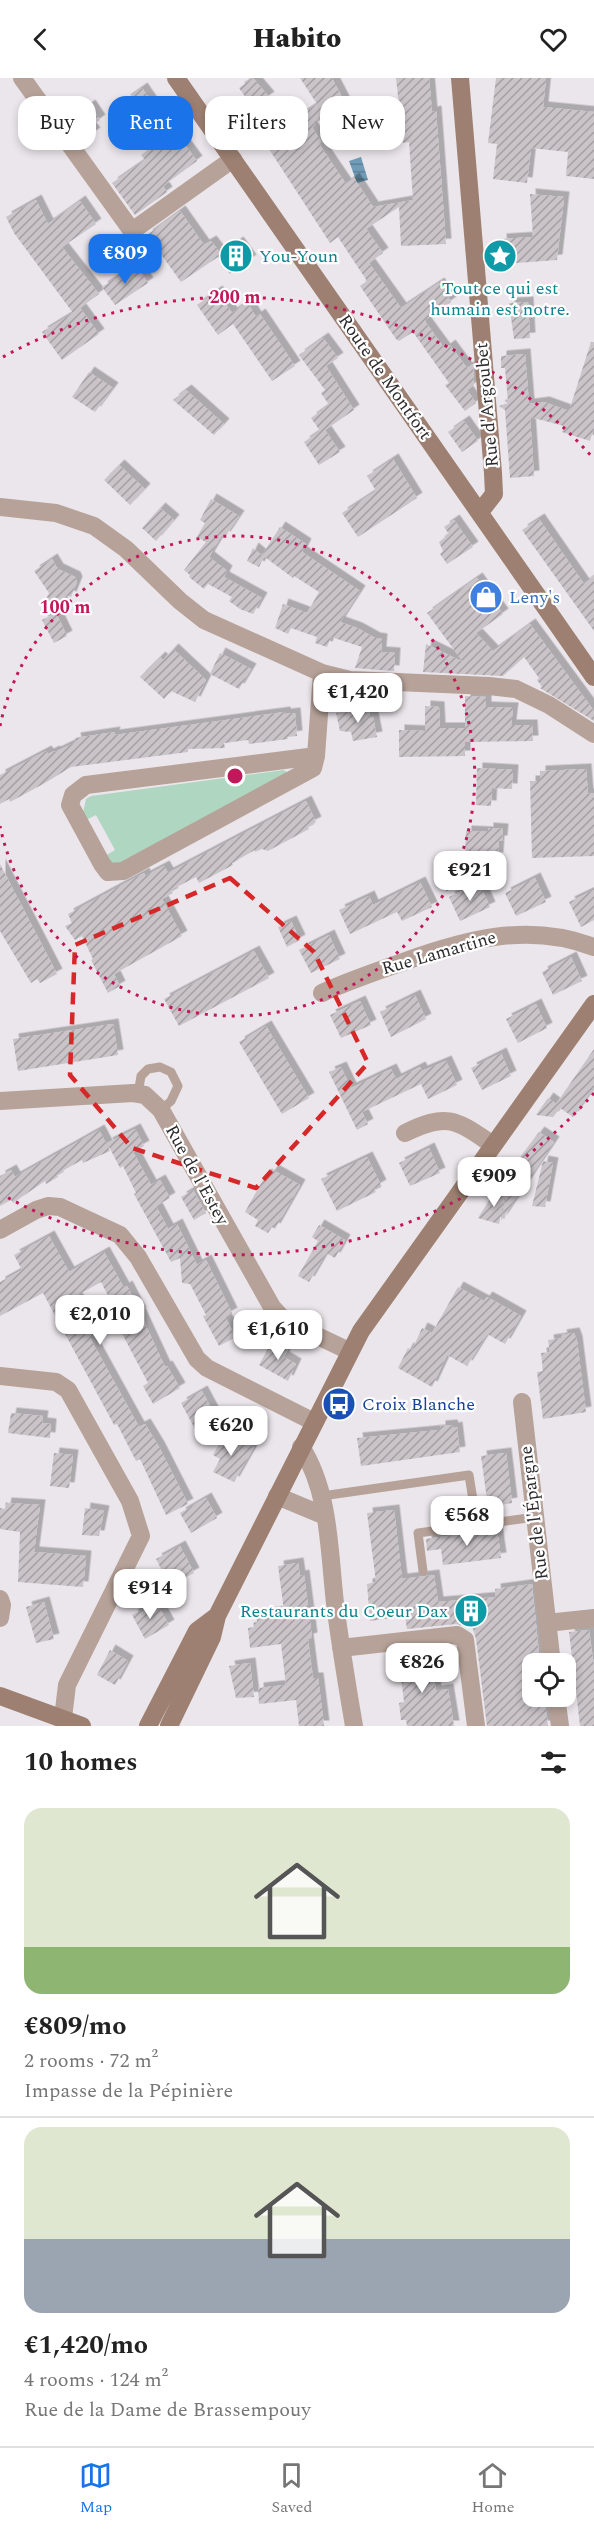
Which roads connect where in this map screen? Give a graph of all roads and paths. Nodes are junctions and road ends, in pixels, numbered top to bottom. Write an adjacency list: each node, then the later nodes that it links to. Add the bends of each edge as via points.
1 (22, 78): 4 (street, via 132,231)
2 (176, 78): 4 (main road, Route de Montfort)
3 (460, 78): 6 (main road, Rue d'Argoubet, via 494,494)
4 (233, 159): 6 (main road, Route de Montfort)
5 (0, 507): 7 (street, via 56,513 94,526 126,549 204,620)
6 (480, 512): 8 (main road, Route de Montfort)
7 (322, 673): 9 (street, via 351,680 516,689); 10 (street)
8 (594, 677)
9 (594, 734)
10 (316, 756): 10 (street, via 313,768 307,772 117,873 108,872 102,864 70,805 73,795 86,785)
11 (594, 947): 12 (street, Rue Lamartine, via 547,934 489,936 422,955)
12 (322, 993)
13 (594, 1004): 18 (main road)
14 (138, 1094): 15 (street); 16 (street, Rue de l'Estey, via 145,1095); 16 (lane, via 141,1076 148,1069 160,1067 171,1072 178,1086)
15 (0, 1101)
16 (161, 1110): 20 (street, Rue de l'Estey, via 272,1307 284,1320)
17 (405, 1133): 18 (street, via 429,1121 451,1120)
18 (493, 1145): 20 (main road)
19 (0, 1230): 23 (street, via 48,1206 60,1207 120,1235 138,1257 196,1359)
20 (349, 1351): 23 (main road)
21 (0, 1376): 40 (street, via 56,1382 68,1390 130,1501 141,1536 68,1686)
22 (522, 1402): 28 (street, Rue de l'Épargne)
23 (314, 1422): 24 (main road)
24 (301, 1447): 25 (main road); 26 (street)
25 (277, 1496): 27 (street); 32 (main road)
26 (322, 1496): 27 (street); 29 (lane, via 469,1475)
27 (325, 1516): 36 (street)
28 (535, 1517): 29 (lane); 35 (street, Rue de l'Épargne)
29 (477, 1525): 30 (lane, via 418,1533)
30 (423, 1571)
31 (0, 1599): 33 (street)
32 (217, 1616): 42 (main road, via 197,1631); 43 (main road, via 212,1637)
33 (0, 1618)
34 (594, 1618): 35 (street)
35 (547, 1623): 37 (street, Rue de l'Épargne)
36 (340, 1648): 44 (street); 45 (street, via 457,1635 465,1640)
37 (551, 1653)
38 (0, 1696): 40 (main road)
39 (557, 1707): 46 (street)
40 (63, 1718): 41 (main road)
41 (82, 1726)
42 (148, 1726)
43 (169, 1726)
44 (354, 1726)
45 (476, 1726)
46 (560, 1726)

